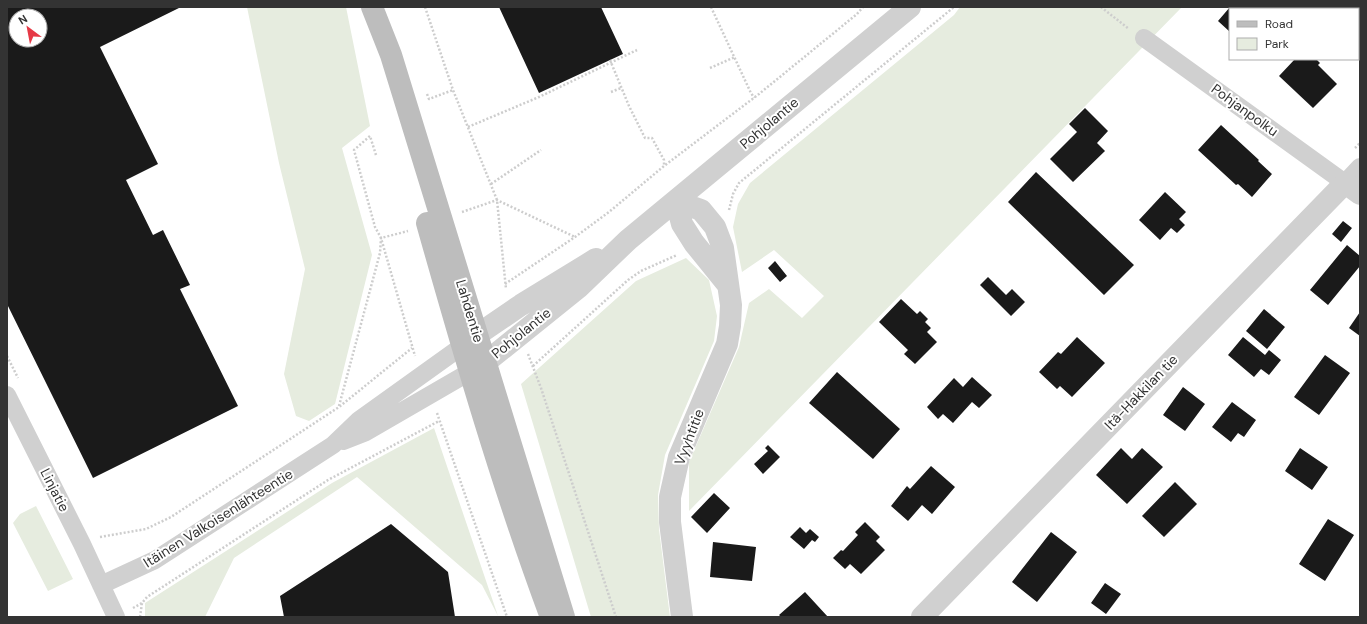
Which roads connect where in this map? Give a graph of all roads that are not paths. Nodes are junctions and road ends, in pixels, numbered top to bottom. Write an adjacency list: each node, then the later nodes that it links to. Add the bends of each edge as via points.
1 (368, 7): 8 (main road, Lahdentie, via 374,39)
2 (372, 7): 8 (main road, Lahdentie, via 391,55)
3 (910, 7): 6 (street, Pohjolantie)
4 (1144, 38): 5 (street, Pohjanpolku)
5 (1355, 181): 17 (street, Itä-Hakkilan tie)
6 (676, 201): 7 (street, Pohjolantie); 16 (street, Vyyhtitie, via 682,224 728,285 731,305 727,344 678,457 670,496 670,522)
7 (628, 240): 8 (street, Pohjolantie, via 567,275); 9 (street, Pohjolantie, via 578,288)
8 (469, 341): 9 (main road, Lahdentie); 11 (street, Itäinen Valkoisenlähteentie, via 359,420)
9 (477, 367): 11 (street, Itäinen Valkoisenlähteentie, via 366,432); 14 (main road, Lahdentie, via 527,552); 15 (main road, Lahdentie, via 496,391)
10 (7, 395): 12 (street, Linjatie)
11 (333, 445): 12 (street, Itäinen Valkoisenlähteentie, via 154,560)
12 (101, 585): 13 (street, Linjatie)
13 (116, 617)
14 (550, 617)
15 (564, 617)
16 (682, 617)
17 (922, 617)

